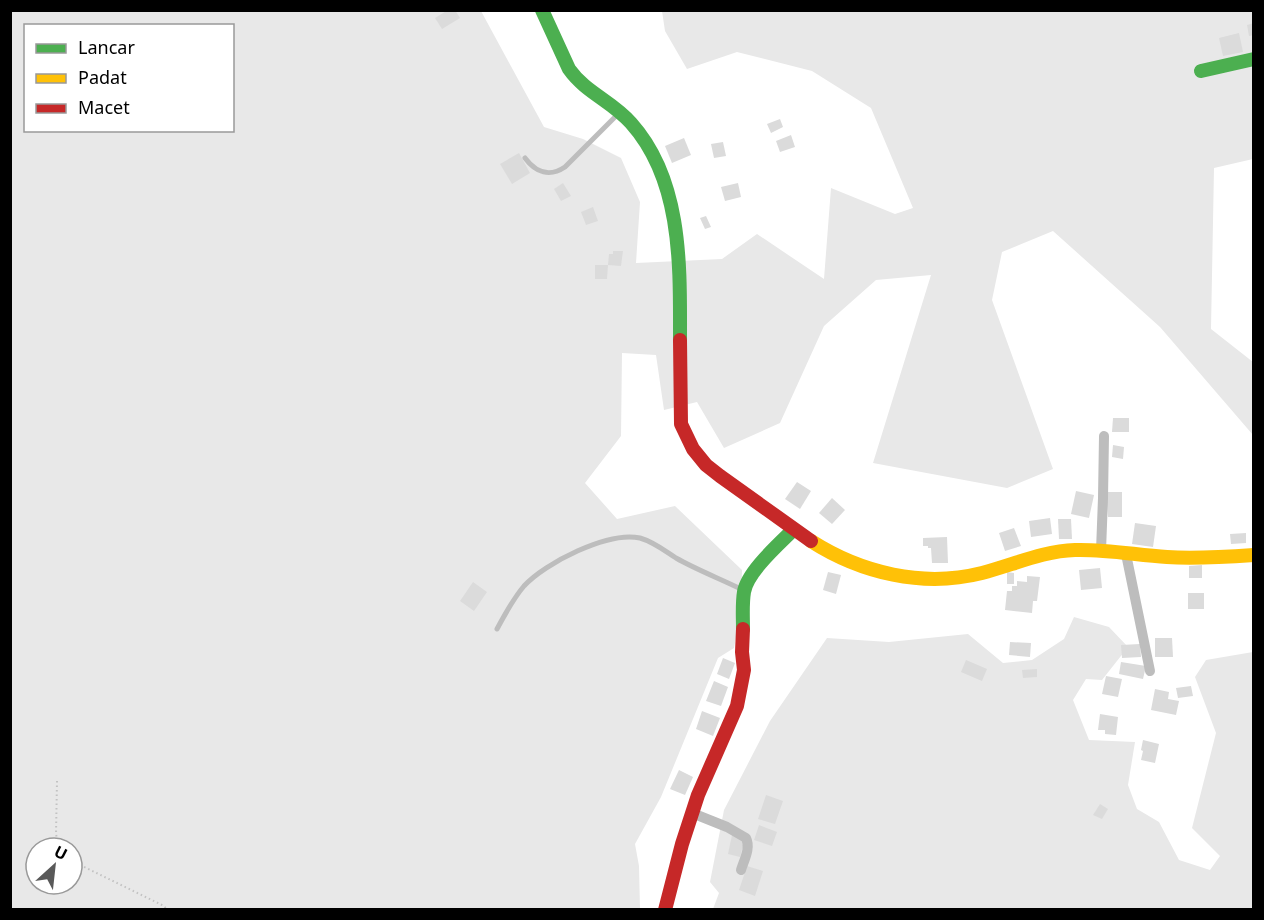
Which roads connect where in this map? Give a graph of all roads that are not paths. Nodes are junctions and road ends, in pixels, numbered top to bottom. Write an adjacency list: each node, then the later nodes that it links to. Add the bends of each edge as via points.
1 (542, 10): 4 (street, via 574,78)
2 (1254, 58): 3 (street)
3 (1201, 71)
4 (620, 112): 5 (lane, via 558,172 540,171); 7 (street, via 640,135 654,160 674,216 680,272 681,424 687,439 699,457 726,481)
5 (525, 158)
6 (1104, 436): 8 (street)
7 (793, 530): 8 (street, via 852,563 872,570 930,578 973,576 1062,551); 11 (street, via 762,562)
8 (1101, 551): 9 (street)
9 (1126, 554): 10 (street, via 1201,558); 13 (street)
10 (1254, 555)
11 (744, 590): 12 (lane, via 640,538 615,539 569,555 538,573 509,605); 14 (street, via 744,670 737,706)
12 (497, 629)
13 (1150, 671)
14 (692, 813): 15 (street, via 746,838); 16 (street)
15 (741, 870)
16 (665, 909)

